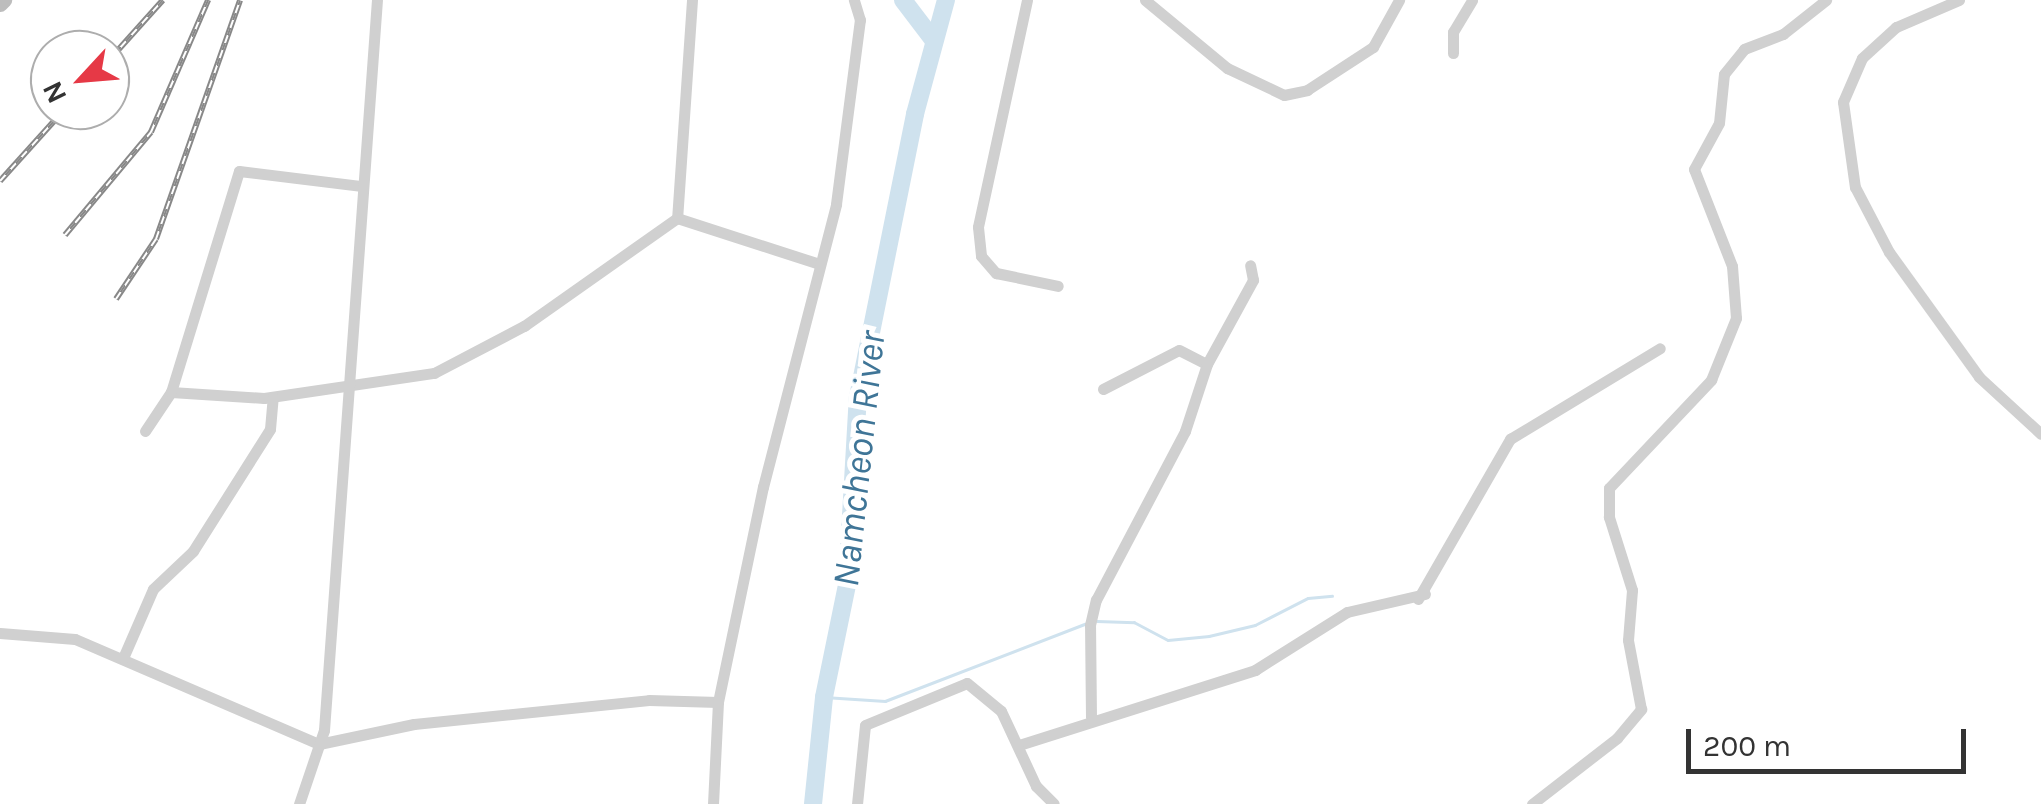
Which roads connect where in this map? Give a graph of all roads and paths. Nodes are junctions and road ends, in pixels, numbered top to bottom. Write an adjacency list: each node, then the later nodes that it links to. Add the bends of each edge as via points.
1 (377, 0): 11 (street)
2 (692, 0): 12 (street)
3 (854, 0): 13 (street, via 860,20 850,114)
4 (1027, 0): 15 (street, via 981,209 981,256 996,273)
5 (1145, 0): 6 (street, via 1227,68 1284,95 1307,90 1373,47)
6 (1399, 0)
7 (1472, 0): 10 (street, via 1453,32)
8 (1826, 0): 34 (street, via 1783,34 1744,49 1724,74 1719,124 1694,169 1732,266 1736,318 1710,380 1609,488 1608,517 1632,590 1628,640 1641,710 1618,738)
9 (1959, 0): 23 (street, via 1896,27 1862,58 1843,102 1854,187 1890,252 1979,376)
10 (1453, 53)
11 (362, 186): 18 (street); 20 (street, via 239,171)
12 (677, 218): 13 (street); 18 (street, via 470,357 409,381)
13 (819, 264): 26 (street)
14 (1250, 264): 17 (street, via 1253,280)
15 (1058, 286)
16 (1660, 348): 27 (street, via 1510,439 1421,597 1346,612 1254,670)
17 (1207, 364): 19 (street, via 1179,350); 27 (street, via 1169,466 1096,600 1090,625)
18 (349, 389): 21 (street); 28 (street)
19 (1104, 389)
20 (171, 392): 21 (street); 22 (street)
21 (273, 397): 25 (street, via 270,429 193,551 154,589)
22 (145, 431)
23 (2041, 434)
24 (0, 633): 25 (street, via 75,639)
25 (122, 658): 28 (street)
26 (718, 702): 28 (street, via 649,700 414,724); 31 (street)
27 (1092, 717): 29 (street)
28 (320, 744): 30 (street)
29 (1019, 745): 32 (street, via 1001,711 974,683 936,692 866,725); 33 (street, via 1036,786)
30 (299, 804)
31 (713, 804)
32 (857, 804)
33 (1054, 804)
34 (1532, 804)

